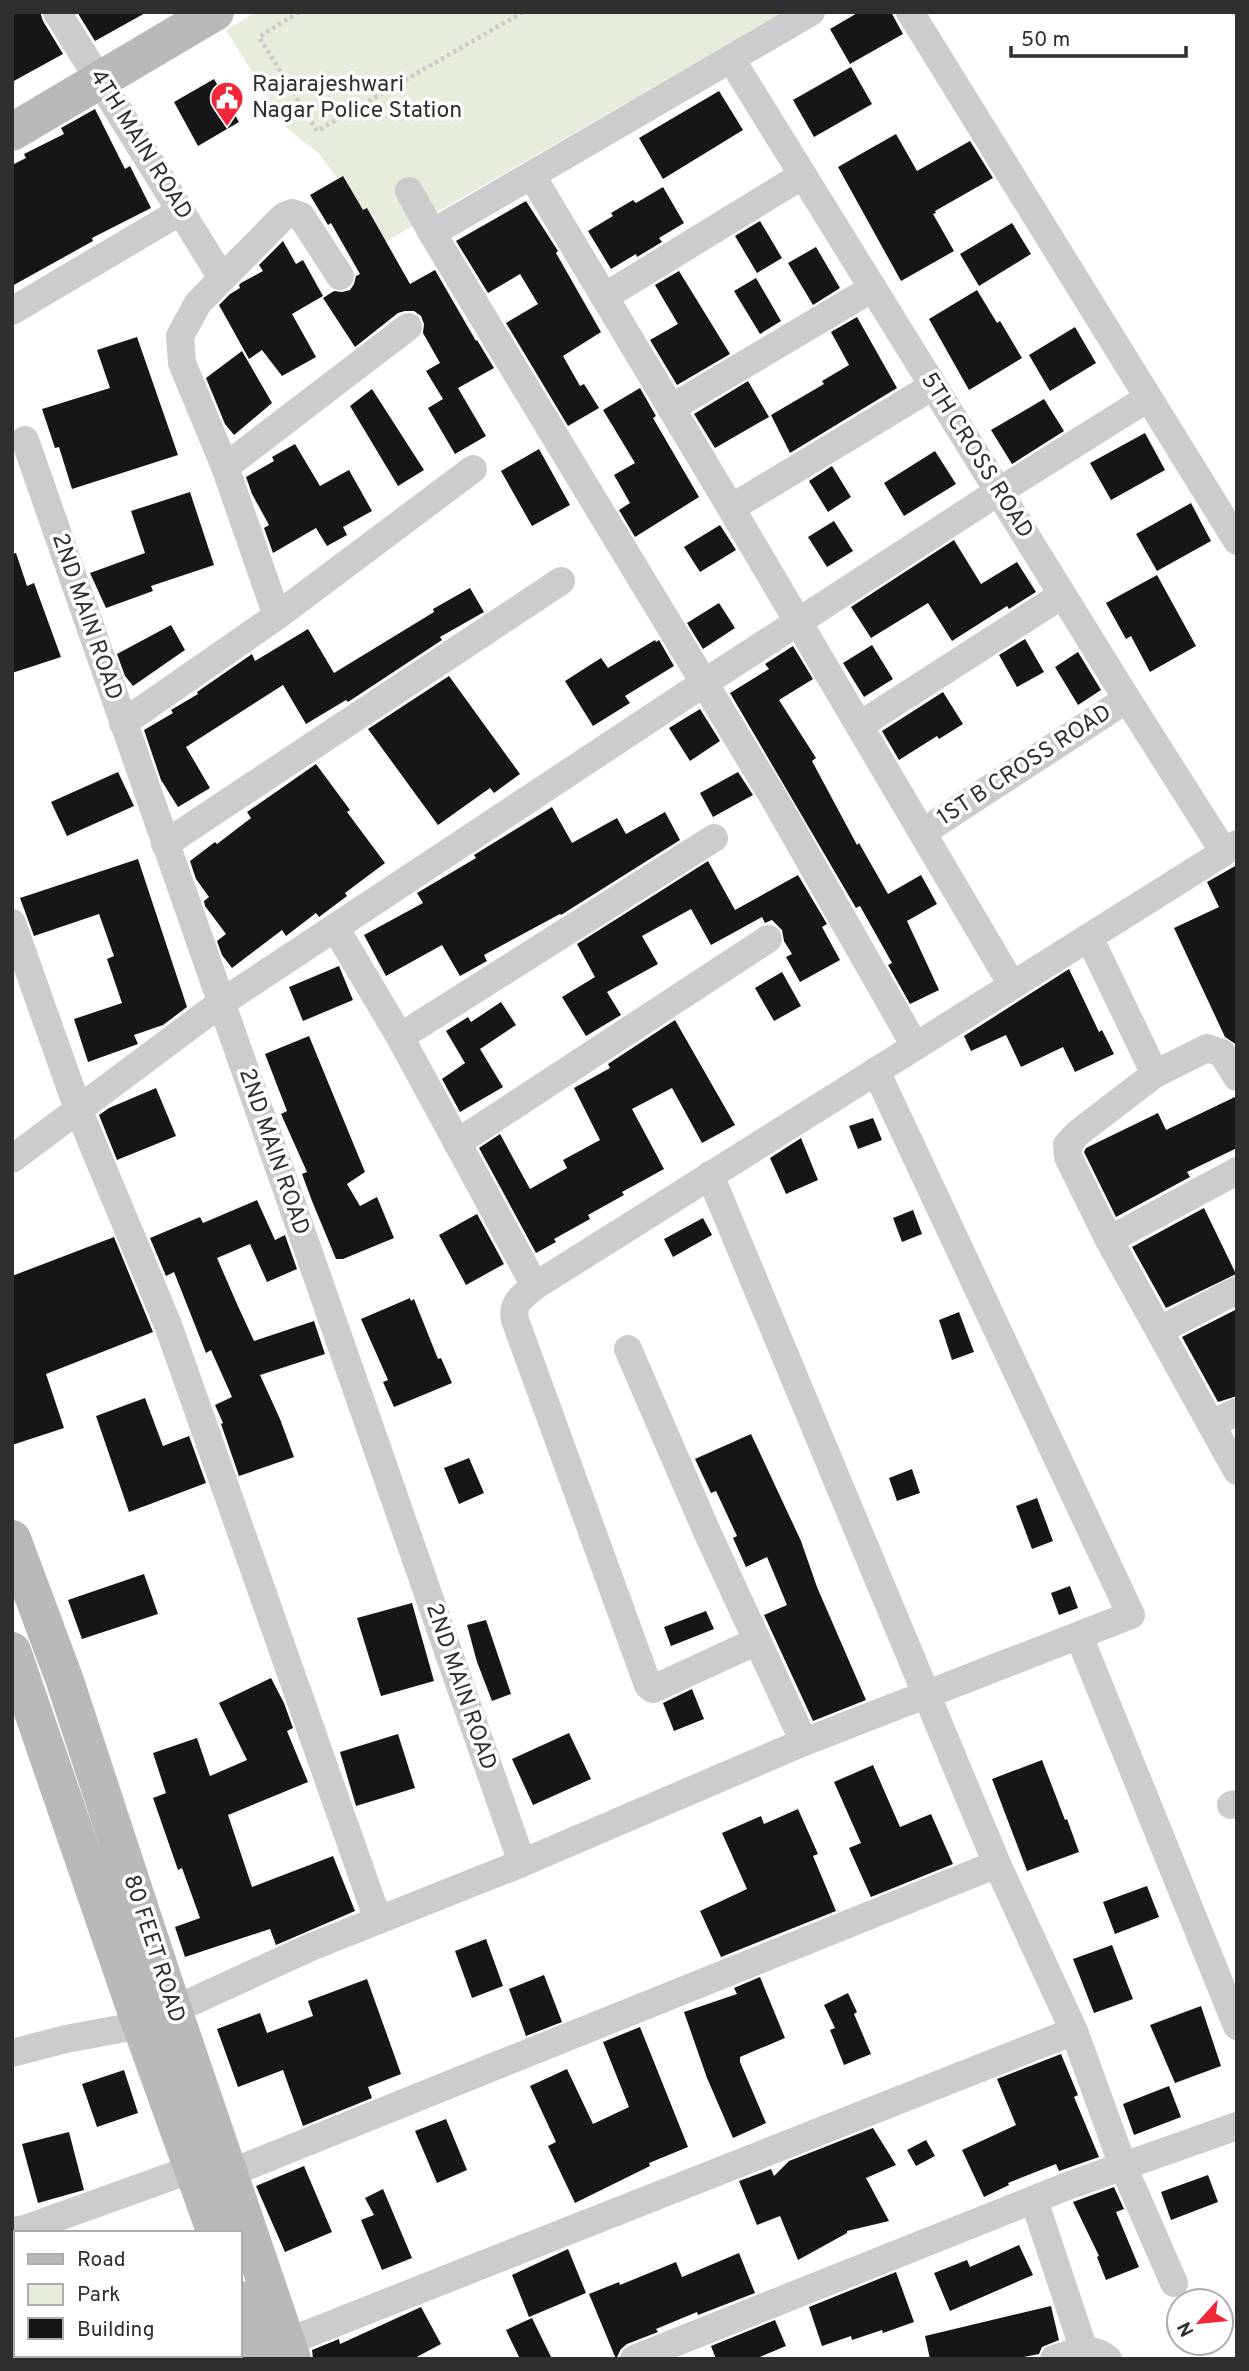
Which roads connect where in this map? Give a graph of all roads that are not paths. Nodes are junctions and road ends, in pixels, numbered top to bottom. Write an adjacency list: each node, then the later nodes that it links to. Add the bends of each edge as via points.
1 (57, 12): 6 (street, 4TH MAIN ROAD)
2 (215, 12): 6 (main road)
3 (811, 12): 5 (street)
4 (909, 12): 20 (street)
5 (731, 59): 8 (street, 5TH CROSS ROAD); 9 (street)
6 (100, 80): 7 (main road); 11 (street, 4TH MAIN ROAD)
7 (12, 132)
8 (803, 175): 15 (street, 5TH CROSS ROAD); 16 (street)
9 (532, 176): 12 (street); 16 (street)
10 (410, 191): 12 (street)
11 (181, 211): 14 (street, 4TH MAIN ROAD); 17 (street)
12 (432, 233): 32 (street)
13 (340, 276): 14 (street, via 301,216 292,213)
14 (222, 278): 23 (street, via 198,303 180,335 182,363)
15 (873, 288): 19 (street, 5TH CROSS ROAD); 21 (street)
16 (604, 297): 21 (street)
17 (12, 311)
18 (408, 327): 23 (street)
19 (933, 386): 25 (street, 5TH CROSS ROAD); 26 (street)
20 (1148, 398): 25 (street); 27 (street)
21 (671, 408): 26 (street)
22 (25, 440): 34 (street, 2ND MAIN ROAD)
23 (225, 467): 30 (street)
24 (473, 469): 30 (street)
25 (998, 492): 29 (street, 5TH CROSS ROAD); 31 (street)
26 (731, 508): 31 (street)
27 (1237, 541)
28 (561, 581): 38 (street)
29 (1062, 595): 33 (street, 5TH CROSS ROAD); 35 (street)
30 (277, 616): 34 (street)
31 (798, 622): 32 (street); 35 (street)
32 (704, 684): 41 (street); 47 (street)
33 (1126, 699): 36 (street, 1ST B CROSS ROAD); 39 (street, 5TH CROSS ROAD)
34 (123, 723): 38 (street, 2ND MAIN ROAD)
35 (860, 725): 36 (street)
36 (923, 832): 44 (street)
37 (714, 838): 46 (street)
38 (165, 844): 45 (street, 2ND MAIN ROAD)
39 (1231, 848): 42 (street)
40 (12, 923): 51 (street)
41 (335, 929): 45 (street); 46 (street)
42 (1089, 937): 44 (street); 49 (street)
43 (768, 939): 52 (street)
44 (1012, 985): 47 (street)
45 (221, 1003): 51 (street); 70 (street, 2ND MAIN ROAD)
46 (400, 1037): 52 (street)
47 (915, 1046): 48 (street)
48 (876, 1071): 55 (street); 65 (street, via 1131,1615)
49 (1155, 1074): 50 (street, via 1207,1048 1222,1053); 56 (street, via 1067,1145 1068,1157)
50 (1237, 1077)
51 (78, 1109): 53 (street); 72 (street, via 168,1325)
52 (457, 1143): 57 (street)
53 (12, 1160)
54 (1237, 1171): 56 (street)
55 (710, 1175): 57 (street); 68 (street)
56 (1109, 1240): 59 (street)
57 (535, 1286): 66 (street, via 517,1301 514,1314 648,1685 653,1689)
58 (1237, 1290): 59 (street)
59 (1160, 1330): 62 (street)
60 (628, 1349): 66 (street)
61 (1237, 1412): 62 (street)
62 (1212, 1424): 63 (street)
63 (1237, 1471)
64 (12, 1539): 73 (main road, 80 FEET ROAD, via 65,1681)
65 (1079, 1636): 68 (street); 74 (street)
66 (757, 1641): 69 (street)
67 (12, 1651): 73 (main road, 80 FEET ROAD)
68 (927, 1695): 69 (street); 71 (street)
69 (804, 1742): 70 (street)
70 (522, 1863): 72 (street)
71 (997, 1864): 75 (street); 80 (street)
72 (379, 1920): 73 (street)
73 (157, 2018): 76 (street); 79 (main road, 80 FEET ROAD); 80 (main road, 80 FEET ROAD)
74 (1237, 2026)
75 (1074, 2031): 78 (street); 86 (street)
76 (12, 2053)
77 (1237, 2126): 78 (street)
78 (1123, 2166): 81 (street); 84 (street)
79 (192, 2169): 82 (street); 83 (main road, 80 FEET ROAD)
80 (230, 2173): 86 (main road, 80 FEET ROAD)
81 (1034, 2200): 87 (street); 88 (street)
82 (12, 2231)
83 (215, 2231)
84 (1174, 2283)
85 (242, 2303): 86 (main road)
86 (280, 2353)
87 (1096, 2355): 89 (street)
88 (634, 2359)
89 (1054, 2359)

